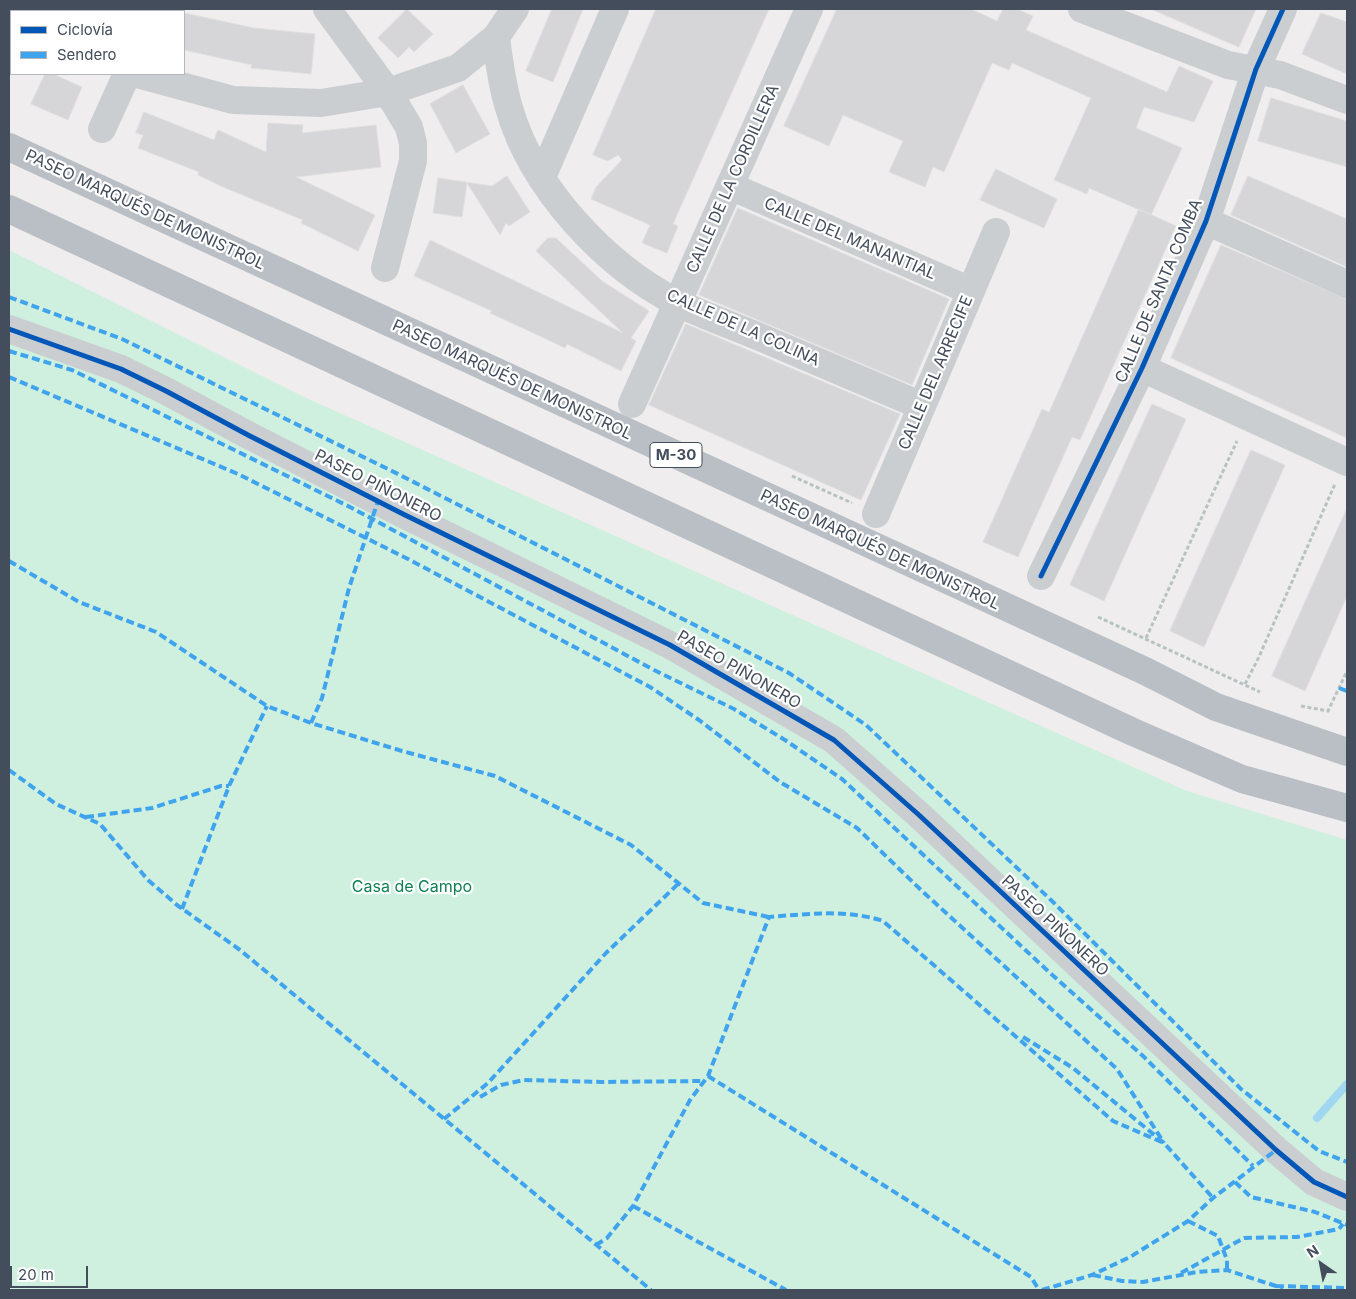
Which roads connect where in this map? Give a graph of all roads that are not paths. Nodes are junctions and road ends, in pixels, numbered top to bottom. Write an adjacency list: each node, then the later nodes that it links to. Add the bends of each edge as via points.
1 (327, 9): 11 (street)
2 (515, 9): 7 (street)
3 (615, 9): 15 (street)
4 (808, 9): 16 (street, CALLE DE LA CORDILLERA)
5 (1283, 9): 8 (street, CALLE DE SANTA COMBA)
6 (1089, 10): 8 (street, via 1228,65)
7 (496, 37): 11 (street, via 458,68); 15 (street, CALLE DE LA COLINA, via 501,79 509,109)
8 (1256, 69): 12 (street); 18 (street, CALLE DE SANTA COMBA)
9 (127, 75): 13 (street)
10 (141, 75): 11 (street, via 233,100 321,102)
11 (388, 92): 20 (street, via 409,127 413,161)
12 (1347, 100)
13 (102, 128)
14 (9, 148): 32 (highway, PASEO MARQUÉS DE MONISTROL / M-30, via 1145,671 1216,707)
15 (542, 177): 23 (street, CALLE DE LA COLINA, via 565,209 610,257)
16 (730, 186): 22 (street, CALLE DEL MANANTIAL); 23 (street, CALLE DE LA CORDILLERA)
17 (9, 209): 34 (highway, via 1133,732 1242,779)
18 (1206, 221): 21 (street); 25 (street, CALLE DE SANTA COMBA)
19 (996, 232): 22 (street, CALLE DEL ARRECIFE)
20 (385, 268)
21 (1347, 284)
22 (971, 291): 27 (street, CALLE DEL ARRECIFE)
23 (678, 303): 26 (street, CALLE DE LA CORDILLERA); 27 (street, CALLE DE LA COLINA)
24 (9, 329): 35 (street, PASEO PIÑONERO, via 121,369 166,390 403,514 670,645 834,740 1276,1150 1314,1182)
25 (1142, 368): 28 (street); 30 (street, CALLE DE SANTA COMBA)
26 (632, 404)
27 (922, 406): 29 (street, CALLE DEL ARRECIFE)
28 (1346, 461)
29 (876, 514)
30 (1041, 576)
31 (1347, 739): 32 (highway)
32 (1312, 740): 33 (highway, PASEO MARQUÉS DE MONISTROL / M-30)
33 (1347, 752)
34 (1347, 808)
35 (1347, 1197)

